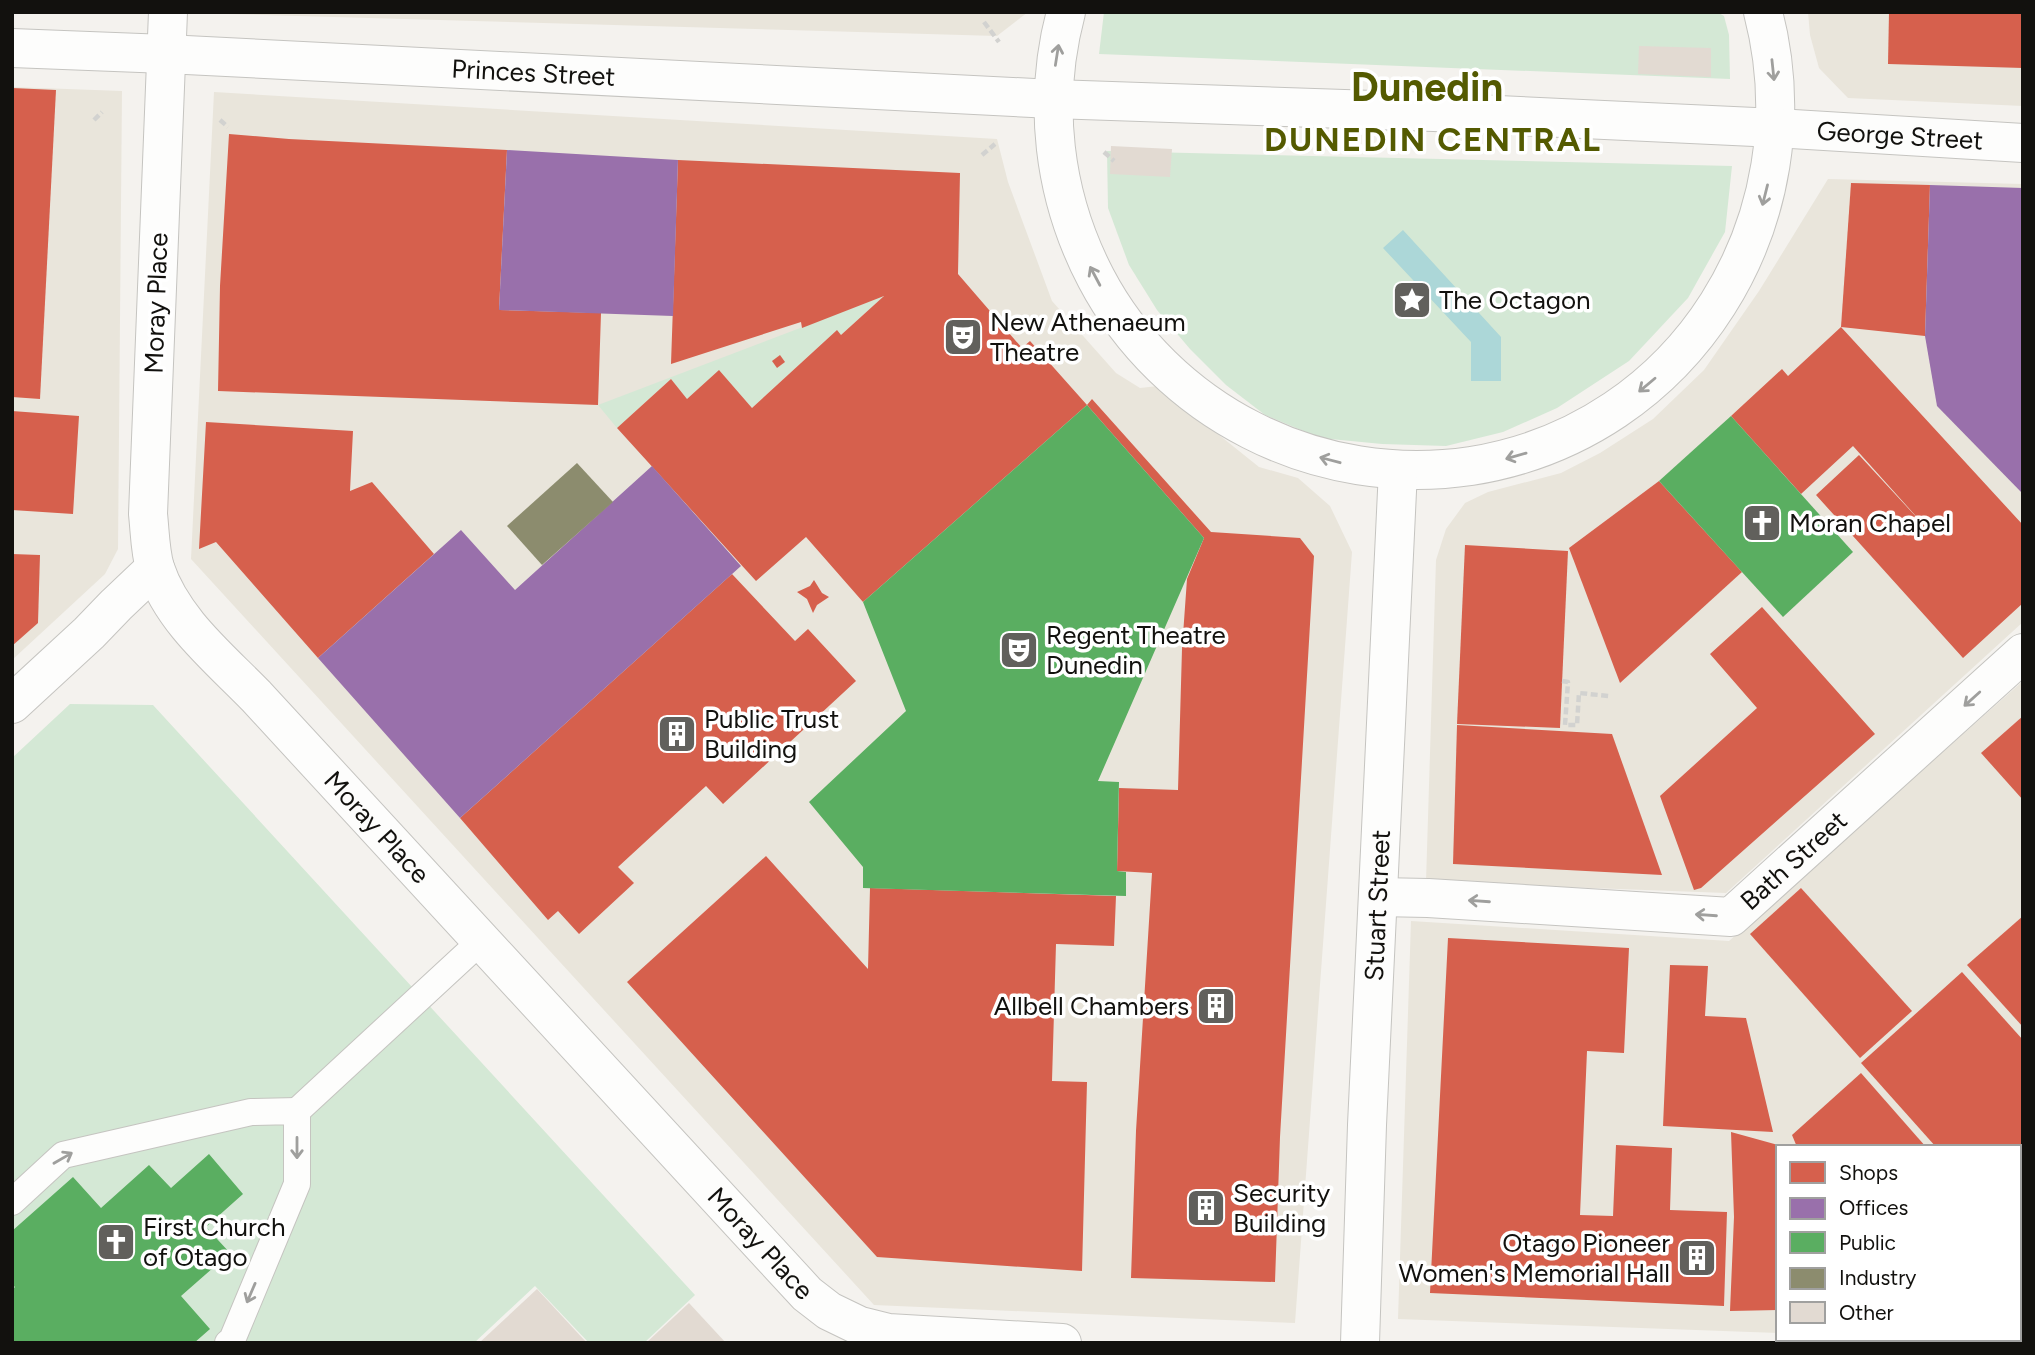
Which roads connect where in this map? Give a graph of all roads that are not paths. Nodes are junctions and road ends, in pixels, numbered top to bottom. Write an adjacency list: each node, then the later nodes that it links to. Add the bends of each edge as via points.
1 (168, 12): 5 (main road, Moray Place)
2 (1066, 12): 6 (main road, one-way to 2)
3 (1763, 12): 7 (main road, one-way to 7)
4 (12, 48): 5 (main road, Princes Street)
5 (166, 54): 6 (main road, Princes Street); 10 (main road, Moray Place, via 148,514)
6 (1053, 99): 7 (main road); 9 (main road, one-way to 6, via 1342,463 1262,436 1214,409 1150,354 1115,311 1077,236 1056,158)
7 (1776, 128): 8 (main road, George Street); 9 (main road, one-way to 9, via 1766,193 1744,258 1702,328 1657,377 1603,418 1530,452 1451,469)
8 (2023, 143)
9 (1398, 470): 13 (main road, Stuart Street)
10 (155, 568): 12 (main road); 14 (main road, Moray Place, via 169,598 199,638)
11 (2023, 653): 13 (main road, Bath Street, one-way to 13, via 1731,917)
12 (12, 704)
13 (1378, 897): 19 (main road, Stuart Street)
14 (481, 941): 15 (lane); 18 (main road, Moray Place, via 807,1294 830,1311 888,1333)
15 (297, 1111): 16 (lane, one-way to 15, via 63,1155 251,1112); 17 (lane, one-way to 17, via 296,1184)
16 (12, 1202)
17 (228, 1343)
18 (1062, 1343)
19 (1360, 1343)

